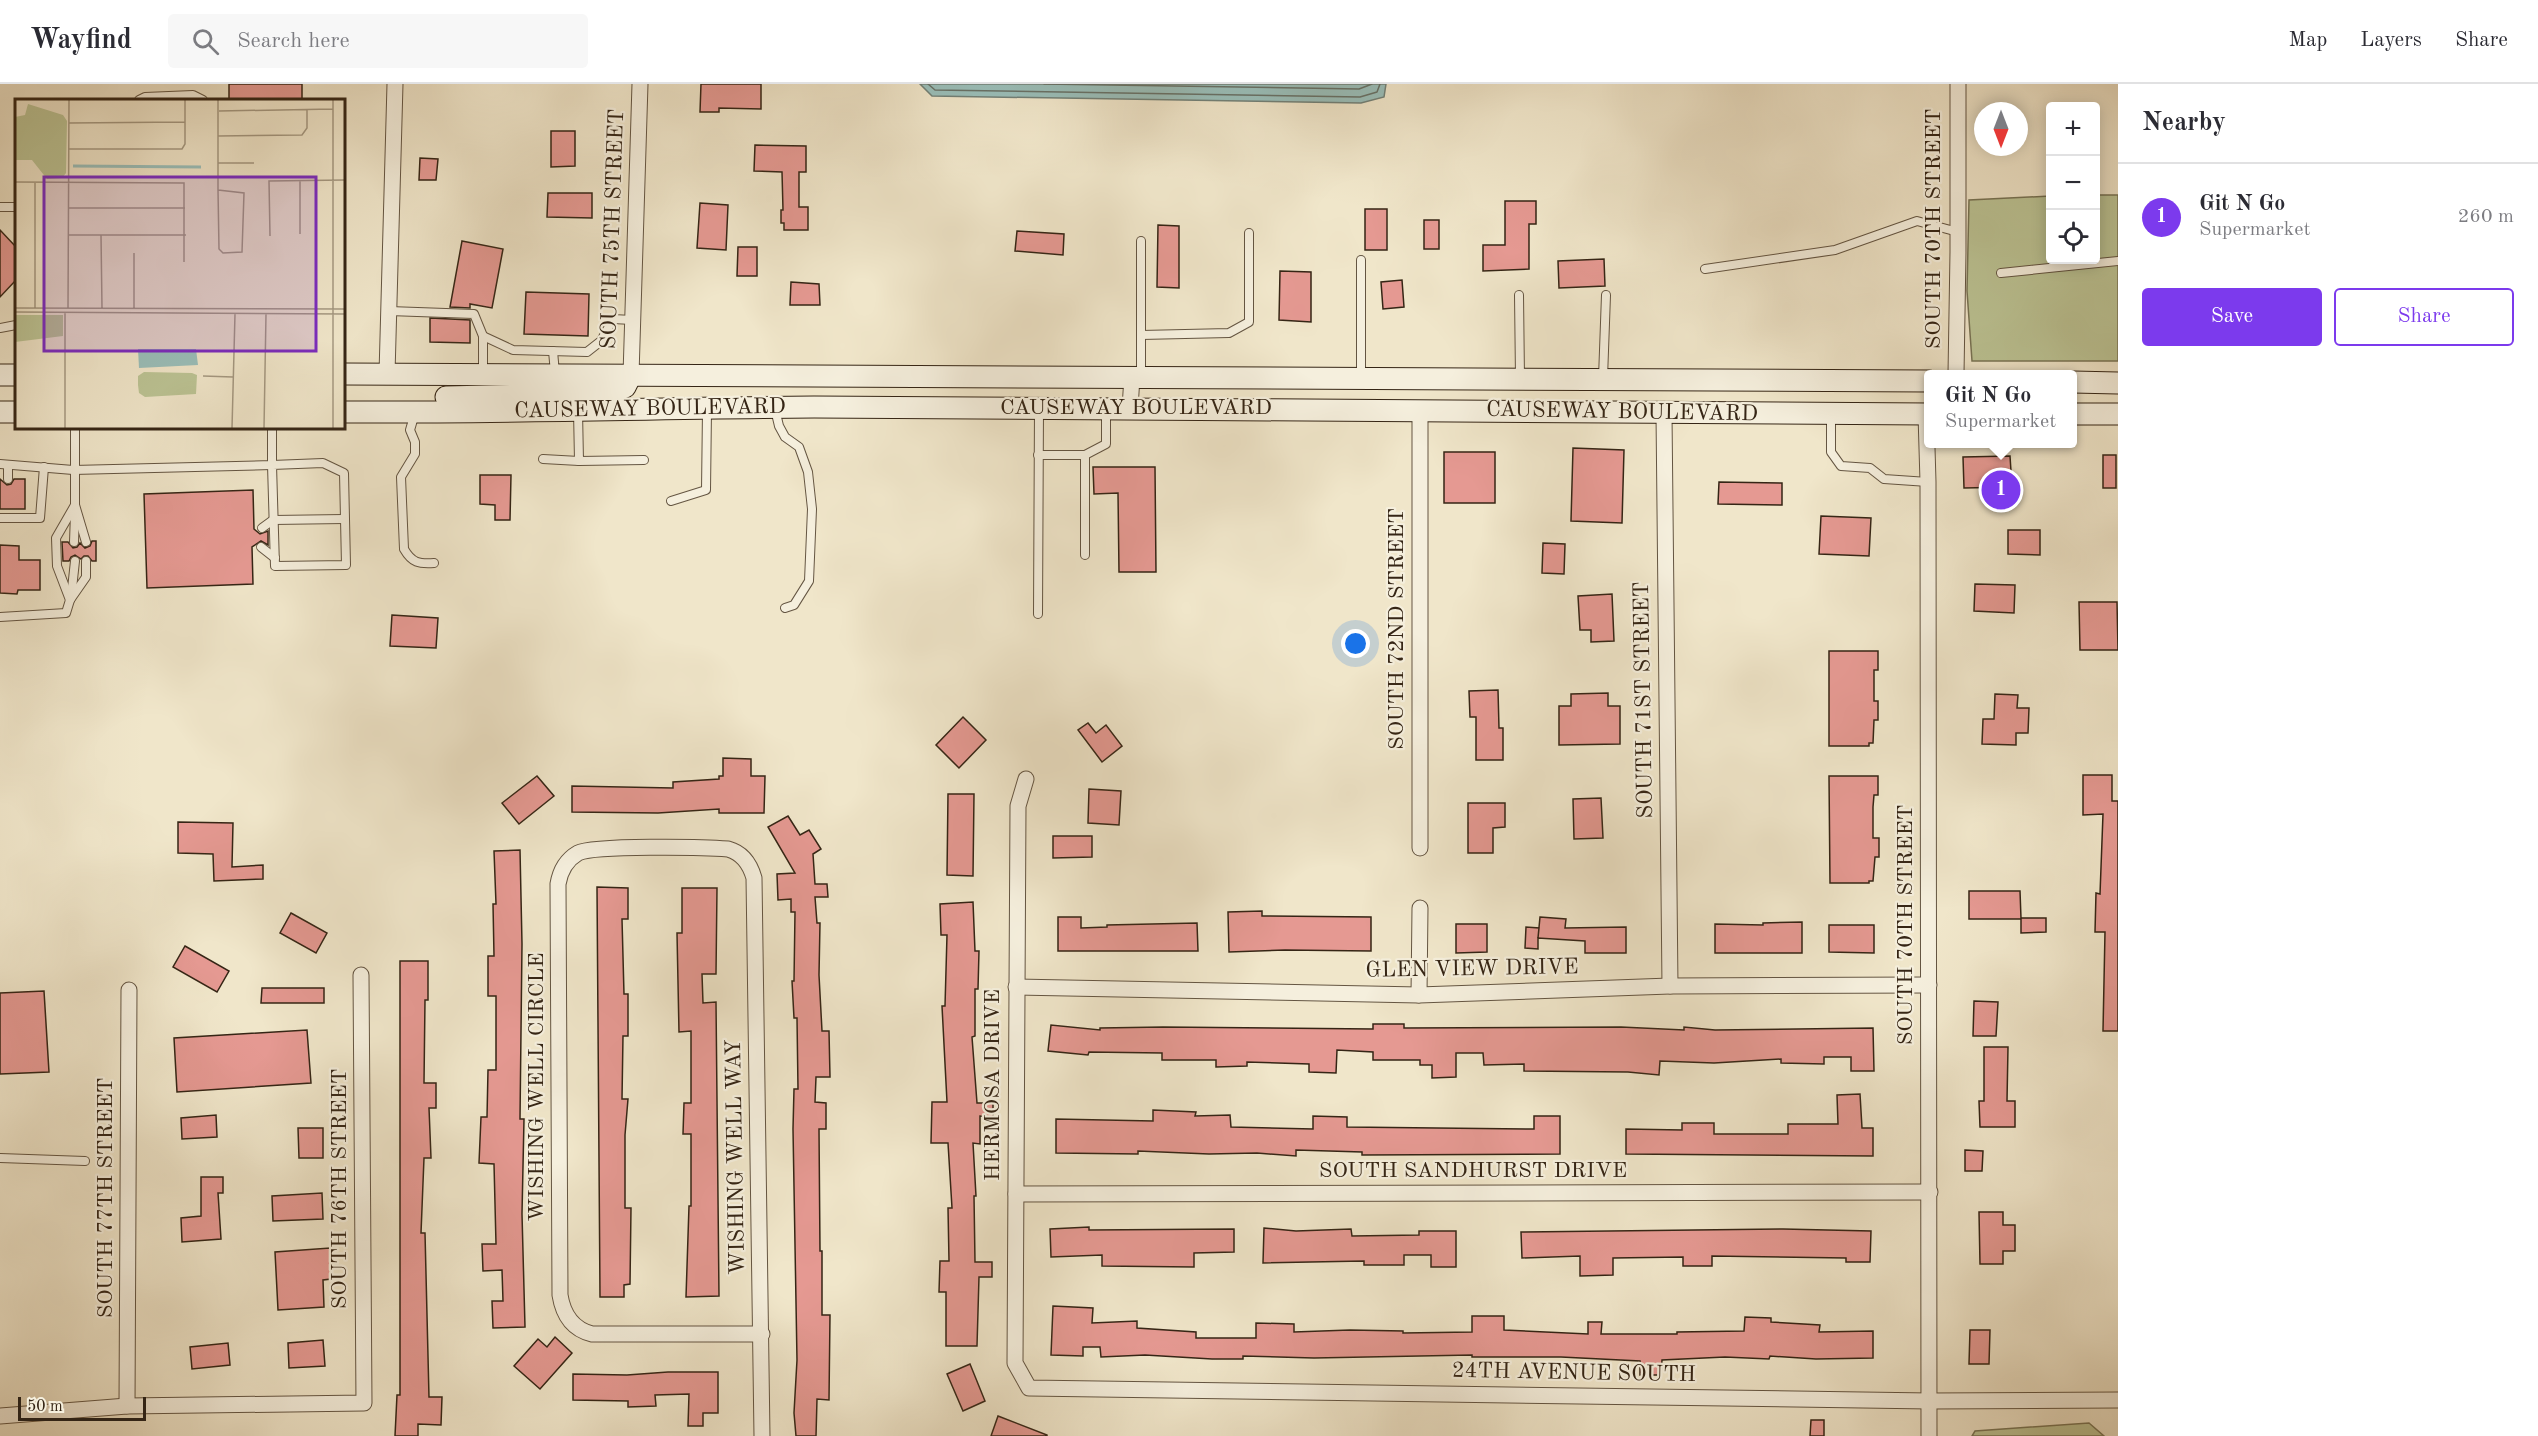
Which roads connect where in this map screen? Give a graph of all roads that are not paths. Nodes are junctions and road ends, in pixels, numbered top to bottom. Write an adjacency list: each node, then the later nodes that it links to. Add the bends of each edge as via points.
1 (394, 84): 15 (street)
2 (640, 84): 16 (street, SOUTH 75TH STREET)
3 (1958, 84): 6 (street, SOUTH 70TH STREET)
4 (140, 99): 5 (lane, via 193,95)
5 (201, 99)
6 (1958, 232): 11 (lane, via 1917,221 1835,250); 22 (street, SOUTH 70TH STREET)
7 (1249, 233): 19 (lane, via 1249,322 1229,333)
8 (1141, 241): 19 (lane)
9 (1360, 260): 29 (lane)
10 (2118, 261): 12 (lane)
11 (1705, 269)
12 (2001, 273)
13 (1519, 295): 30 (lane)
14 (1606, 295): 31 (lane)
15 (389, 311): 20 (lane, via 474,314); 24 (street)
16 (632, 320): 21 (lane, via 613,319 601,341 587,352); 27 (street, SOUTH 75TH STREET)
17 (15, 325): 18 (lane)
18 (0, 328)
19 (1141, 335): 28 (lane)
20 (483, 336): 21 (lane, via 513,350); 25 (lane)
21 (554, 351): 26 (lane)
22 (1956, 370)
23 (345, 374): 24 (main road, CAUSEWAY BOULEVARD)
24 (387, 374): 25 (main road, CAUSEWAY BOULEVARD)
25 (483, 374): 26 (main road, CAUSEWAY BOULEVARD)
26 (555, 375): 27 (main road, CAUSEWAY BOULEVARD)
27 (631, 375): 28 (main road, CAUSEWAY BOULEVARD); 43 (main road, via 625,387 612,393 399,399)
28 (1137, 377): 29 (main road, CAUSEWAY BOULEVARD); 38 (street)
29 (1361, 379): 30 (main road, CAUSEWAY BOULEVARD)
30 (1520, 379): 31 (main road, CAUSEWAY BOULEVARD)
31 (1603, 380): 32 (main road, CAUSEWAY BOULEVARD)
32 (1924, 381)
33 (2077, 382): 34 (main road)
34 (2118, 383)
35 (775, 408): 36 (main road, CAUSEWAY BOULEVARD); 39 (main road, CAUSEWAY BOULEVARD); 79 (lane, via 778,426 799,447 812,509 809,581 794,605)
36 (1038, 408): 37 (main road, CAUSEWAY BOULEVARD); 53 (lane)
37 (1106, 408): 38 (main road, CAUSEWAY BOULEVARD); 54 (lane, via 1106,444)
38 (1130, 408): 41 (main road, CAUSEWAY BOULEVARD)
39 (707, 409): 40 (main road, CAUSEWAY BOULEVARD); 64 (lane, via 706,490)
40 (578, 410): 44 (main road, CAUSEWAY BOULEVARD); 57 (lane)
41 (1420, 410): 45 (main road, CAUSEWAY BOULEVARD); 83 (street, SOUTH 72ND STREET)
42 (345, 412): 43 (main road, CAUSEWAY BOULEVARD)
43 (374, 412): 44 (main road, CAUSEWAY BOULEVARD)
44 (415, 412): 77 (lane, via 410,430 415,454 400,477 404,549 419,564)
45 (1664, 414): 46 (main road, CAUSEWAY BOULEVARD); 88 (street, SOUTH 71ST STREET)
46 (1831, 414): 47 (main road, CAUSEWAY BOULEVARD); 63 (lane, via 1832,452 1840,466 1870,468 1884,479)
47 (1924, 414)
48 (2077, 414): 49 (main road)
49 (2118, 414)
50 (75, 429): 61 (lane)
51 (272, 429): 59 (lane)
52 (1928, 448): 63 (street, SOUTH 70TH STREET)
53 (1038, 455): 54 (lane); 80 (lane)
54 (1085, 455): 73 (lane)
55 (543, 459): 57 (lane)
56 (644, 460): 57 (lane)
57 (579, 461)
58 (4, 464): 60 (lane); 62 (lane)
59 (272, 465): 61 (lane); 67 (lane, via 323,463 344,473); 68 (lane)
60 (44, 467): 61 (lane); 66 (lane, via 40,518)
61 (73, 470): 65 (lane)
62 (8, 479)
63 (1928, 482): 87 (street, SOUTH 70TH STREET)
64 (670, 501)
65 (75, 506): 70 (lane); 71 (lane); 78 (lane, via 56,538 57,566)
66 (5, 515)
67 (345, 519): 68 (lane); 74 (lane, via 346,565 275,566)
68 (273, 520): 69 (lane); 74 (lane)
69 (262, 528)
70 (74, 542)
71 (86, 542)
72 (261, 547): 74 (lane)
73 (1085, 555)
74 (274, 558)
75 (75, 561): 78 (lane)
76 (86, 561): 78 (lane, via 86,577)
77 (434, 563)
78 (70, 600): 81 (lane, via 66,613)
79 (785, 608)
80 (1038, 614)
81 (0, 617)
82 (1026, 778): 89 (street, HERMOSA DRIVE, via 1018,806)
83 (1420, 848)
84 (754, 878): 96 (street, WISHING WELL WAY); 96 (street, WISHING WELL CIRCLE, via 739,854 715,848 586,850 571,858 560,874 560,1294 572,1323 592,1334)
85 (1420, 908): 91 (street)
86 (361, 975): 100 (street, SOUTH 76TH STREET, via 364,1403)
87 (1929, 985): 88 (street, GLEN VIEW DRIVE); 94 (street, SOUTH 70TH STREET)
88 (1670, 986): 91 (street, GLEN VIEW DRIVE)
89 (1016, 987): 91 (street, GLEN VIEW DRIVE); 95 (street, HERMOSA DRIVE)
90 (129, 990): 100 (street, SOUTH 77TH STREET)
91 (1419, 995)
92 (0, 1158): 93 (lane)
93 (85, 1161)
94 (1930, 1192): 95 (street, SOUTH SANDHURST DRIVE); 99 (street, SOUTH 70TH STREET)
95 (1016, 1194): 97 (street, HERMOSA DRIVE, via 1015,1363)
96 (762, 1334): 102 (street, WISHING WELL WAY)
97 (1029, 1388): 99 (street, 24TH AVENUE SOUTH)
98 (2118, 1400): 99 (street, 24TH AVENUE SOUTH)
99 (1930, 1401): 103 (street, SOUTH 70TH STREET)
100 (128, 1406): 101 (street)
101 (0, 1416)
102 (762, 1436)
103 (1929, 1436)

